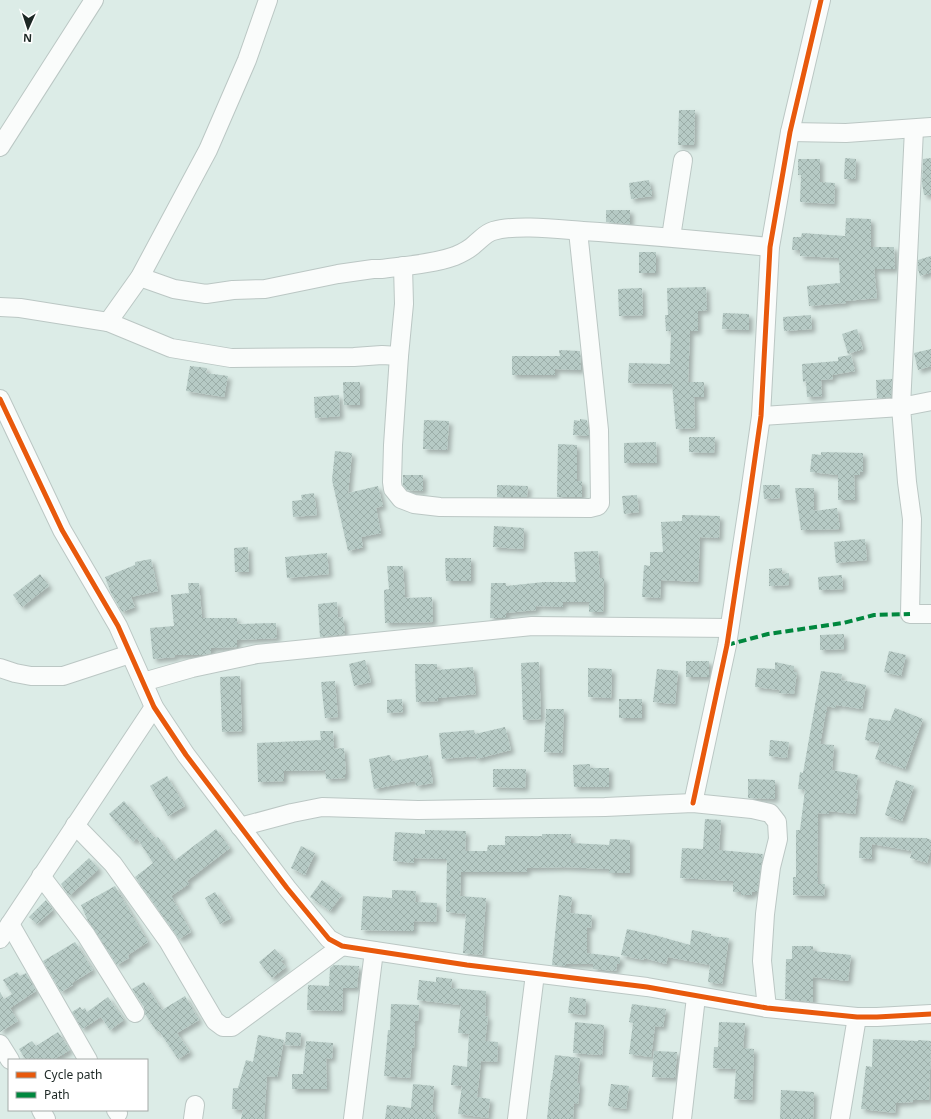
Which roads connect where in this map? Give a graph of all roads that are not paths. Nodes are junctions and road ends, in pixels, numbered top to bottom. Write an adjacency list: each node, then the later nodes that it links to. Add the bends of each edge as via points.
1 (94, 0): 6 (street)
2 (268, 0): 12 (street, via 247,60 208,150)
3 (821, 0): 5 (street)
4 (923, 128): 5 (street, via 846,133); 18 (street)
5 (790, 132): 10 (street)
6 (0, 147)
7 (683, 160): 9 (street)
8 (578, 231): 9 (street); 11 (street, via 516,228 492,231 455,256); 15 (street, via 599,430 598,506 440,507 414,504 401,499 393,489 392,482)
9 (671, 237): 10 (street)
10 (770, 247): 19 (street)
11 (403, 266): 12 (street, via 338,274 265,289 206,294 174,289); 15 (street, via 404,304)
12 (140, 278): 14 (street)
13 (0, 307): 14 (street)
14 (108, 322): 15 (street, via 171,348 231,358)
15 (398, 356)
16 (0, 399): 22 (street, via 62,530 118,626)
17 (931, 401): 18 (street)
18 (901, 407): 19 (street); 20 (street, via 912,519 910,614)
19 (761, 416): 21 (street)
20 (931, 614)
21 (729, 628): 24 (street, via 532,626 257,654); 26 (street)
22 (130, 654): 23 (street, via 63,676 31,676); 24 (street)
23 (0, 668)
24 (142, 682): 25 (street)
25 (154, 707): 27 (street); 28 (street)
26 (693, 803): 28 (street, via 418,810 322,807); 35 (street, via 770,813 777,822 778,839 771,867 762,961)
27 (76, 825): 29 (street); 31 (street, via 113,864 168,941 215,1021 223,1026 232,1027)
28 (240, 827): 31 (street, via 320,930)
29 (41, 876): 30 (street); 36 (street, via 86,935)
30 (5, 931): 41 (street)
31 (342, 946): 32 (street)
32 (374, 951): 33 (street); 42 (street)
33 (535, 974): 34 (street, via 647,987); 43 (street)
34 (696, 997): 35 (street); 44 (street)
35 (767, 1008): 38 (street)
36 (135, 1013)
37 (931, 1014): 38 (street)
38 (857, 1017): 45 (street)
39 (0, 1044): 40 (street)
40 (9, 1059)
41 (87, 1059)
42 (353, 1119)
43 (517, 1119)
44 (682, 1119)
45 (840, 1119)

